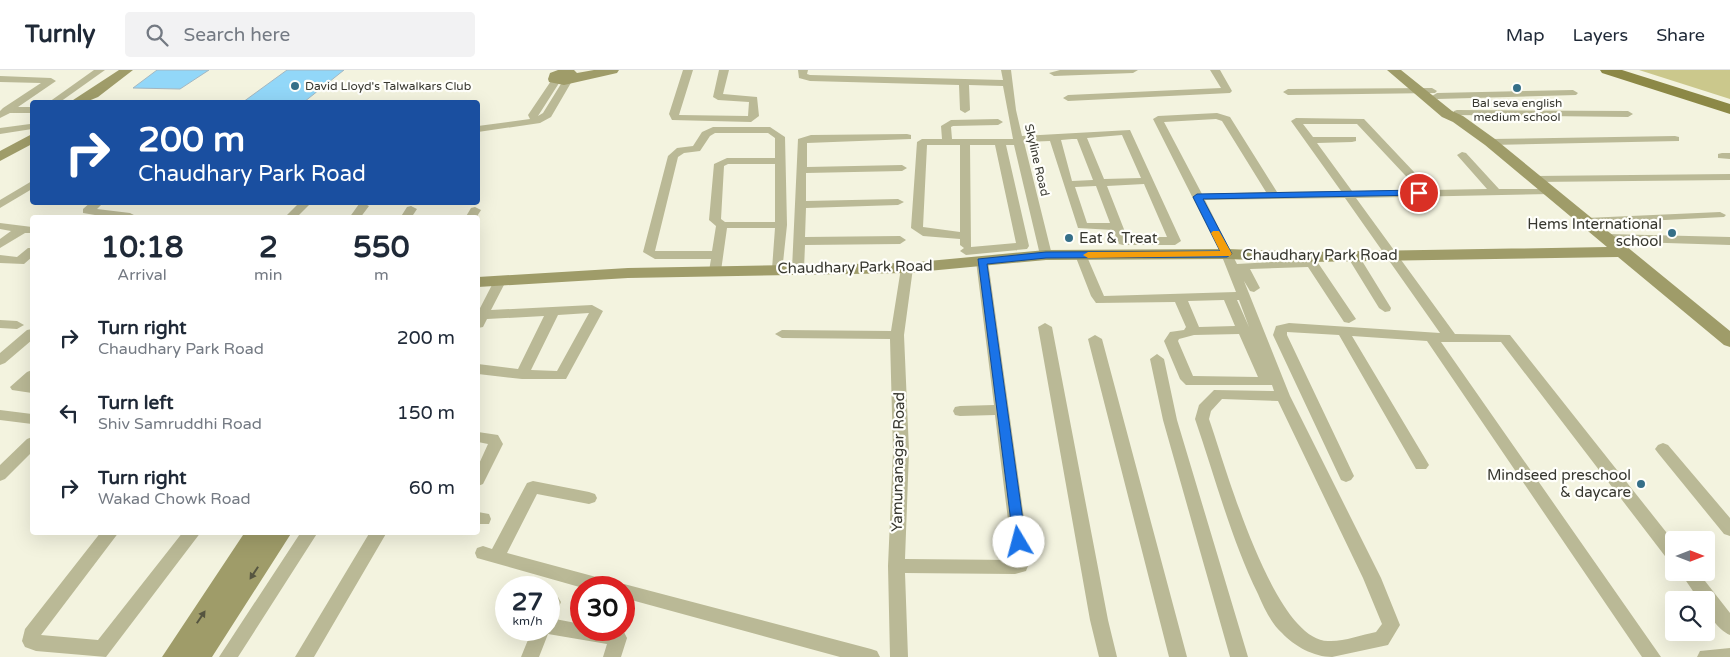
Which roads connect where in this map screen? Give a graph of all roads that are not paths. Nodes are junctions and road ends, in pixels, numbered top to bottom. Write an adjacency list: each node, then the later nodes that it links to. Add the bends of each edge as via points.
1 (10, 70): 18 (street)
2 (100, 70): 28 (street)
3 (127, 70): 26 (street)
4 (592, 70): 17 (street)
5 (613, 70): 17 (street)
6 (688, 70): 21 (street, via 674,114 676,118 753,117 754,99 720,98)
7 (724, 70): 21 (street)
8 (803, 70): 19 (street, via 802,76 810,78)
9 (1006, 70): 20 (street, Skyline Road)
10 (1134, 70): 16 (street)
11 (1215, 70): 27 (street, via 1227,91)
12 (1393, 70): 24 (street)
13 (1406, 70): 24 (street)
14 (1607, 70): 29 (main road)
15 (1634, 70): 29 (main road)
16 (1054, 73)
17 (564, 75): 36 (street, via 547,115 536,121)
18 (0, 78): 32 (street, via 51,81)
19 (964, 82): 20 (street); 31 (street)
20 (1008, 83): 48 (street, Skyline Road)
21 (719, 90): 22 (street)
22 (762, 91)
23 (1288, 92): 24 (street)
24 (1430, 93): 25 (street); 34 (street); 34 (street, via 1447,114)
25 (1573, 93)
26 (90, 98)
27 (1068, 98)
28 (57, 100)
29 (1730, 106)
30 (30, 110): 32 (street)
31 (965, 110)
32 (2, 111)
33 (1628, 114): 34 (street)
34 (1458, 116): 50 (street)
35 (998, 122): 45 (street, via 952,123 946,126)
36 (480, 129)
37 (0, 131): 38 (street)
38 (30, 132): 40 (street); 51 (street); 53 (street)
39 (1081, 134): 43 (street); 59 (street, via 1126,132); 60 (street)
40 (0, 136)
41 (907, 137): 56 (street, via 805,139)
42 (1352, 138): 46 (street)
43 (1055, 139): 48 (street); 61 (street)
44 (1675, 139): 50 (street)
45 (947, 140): 47 (street); 85 (street, via 921,144 917,228 923,232)
46 (1310, 140): 65 (street, via 1296,121 1360,121); 66 (street)
47 (965, 141): 49 (street); 85 (street)
48 (1018, 141): 49 (street); 95 (street, Skyline Road)
49 (1000, 142): 99 (street, via 1022,246)
50 (1490, 142): 58 (street)
51 (0, 150)
52 (1462, 155): 64 (street)
53 (0, 156)
54 (780, 161): 80 (street, via 727,161 719,164 715,220); 81 (street); 104 (street, via 780,137 770,130 712,130 696,149 681,150 673,156 648,252)
55 (902, 168): 56 (street)
56 (801, 170): 73 (street)
57 (1730, 177): 58 (street)
58 (1535, 179): 63 (street)
59 (1148, 181): 60 (street); 91 (street, via 1175,241)
60 (1100, 183): 61 (street); 83 (street)
61 (1068, 184): 83 (street, via 1082,226)
62 (30, 185): 70 (street)
63 (1551, 191): 64 (street); 79 (street)
64 (1496, 192): 65 (street)
65 (1428, 193): 66 (street)
66 (1349, 194): 67 (street); 98 (street)
67 (1273, 195): 68 (street); 68 (street, via 1226,119 1217,116 1161,118 1157,121)
68 (1197, 197): 94 (street)
69 (898, 202): 73 (street)
70 (0, 205)
71 (95, 205): 75 (street, via 88,211)
72 (304, 205): 76 (street)
73 (800, 205): 89 (street)
74 (363, 206): 77 (street)
75 (122, 215)
76 (292, 215)
77 (356, 215)
78 (1720, 215): 79 (street)
79 (1586, 220): 86 (street)
80 (722, 225): 81 (street); 104 (street)
81 (781, 225): 106 (street)
82 (0, 226): 84 (street)
83 (1117, 227): 91 (street)
84 (28, 230): 90 (street)
85 (966, 236): 99 (street)
86 (1607, 238): 88 (street); 92 (street)
87 (900, 240): 89 (street)
88 (1730, 241)
89 (799, 242): 107 (street)
90 (0, 244)
91 (1125, 248): 94 (street, Chaudhary Park Road); 96 (street, Chaudhary Park Road)
92 (1623, 252): 98 (street, Chaudhary Park Road); 129 (street)
93 (30, 253): 102 (street)
94 (1227, 254): 101 (street, Chaudhary Park Road); 111 (street)
95 (1046, 255): 96 (street, Chaudhary Park Road); 99 (street, Chaudhary Park Road)
96 (1081, 255): 113 (street, via 1101,300)
97 (1353, 256): 98 (street, Chaudhary Park Road); 101 (street, Chaudhary Park Road); 114 (street)
98 (1393, 256): 128 (street)
99 (971, 258): 105 (street, Chaudhary Park Road); 137 (street)
100 (0, 259): 102 (street)
101 (1304, 259): 110 (street); 111 (street, via 1242,266); 119 (street)
102 (20, 261): 103 (street)
103 (30, 262)
104 (716, 263): 106 (street, Chaudhary Park Road); 108 (street, Chaudhary Park Road, via 628,273)
105 (907, 268): 107 (street, Chaudhary Park Road); 125 (street, Yamunanagar Road)
106 (778, 269): 107 (street, Chaudhary Park Road)
107 (798, 269)
108 (500, 281): 109 (street, Chaudhary Park Road); 116 (street)
109 (480, 282)
110 (1320, 288)
111 (1249, 292): 112 (street); 136 (street)
112 (1229, 297): 113 (street); 121 (street)
113 (1180, 299): 122 (street)
114 (1385, 308)
115 (553, 311): 116 (street); 133 (street); 133 (street, via 592,309 598,313 561,376)
116 (480, 320)
117 (0, 324): 118 (street)
118 (17, 325)
119 (1346, 325): 126 (street); 144 (street); 147 (street, via 1289,327 1281,329 1280,335)
120 (1045, 327): 174 (street)
121 (1244, 330): 122 (street); 122 (street, via 1267,382 1192,382 1187,379 1171,337)
122 (1192, 331)
123 (782, 334): 125 (street)
124 (30, 335): 131 (street)
125 (897, 335): 157 (street, Yamunanagar Road, via 901,450)
126 (1431, 337): 128 (street); 177 (street)
127 (1095, 338): 175 (street)
128 (1451, 338): 156 (street, via 1505,338)
129 (1730, 341)
130 (1157, 359): 176 (street, via 1170,420)
131 (0, 360)
132 (480, 369): 133 (street)
133 (522, 374)
134 (30, 377): 135 (street, via 17,387)
135 (30, 388)
136 (1281, 390): 136 (street, via 1372,578 1391,625 1382,638 1326,650 1303,640 1287,627 1273,607 1254,569 1202,419 1204,410 1219,394)
137 (1001, 410): 138 (street); 157 (street, via 1022,561 1020,566)
138 (960, 411)
139 (0, 415): 140 (street)
140 (30, 419)
141 (480, 437): 146 (street, via 493,439 496,444)
142 (30, 445): 145 (street)
143 (1663, 448): 149 (street)
144 (1421, 465)
145 (0, 475)
146 (480, 476)
147 (1346, 476)
148 (589, 498): 158 (street, via 533,487 490,555)
149 (1730, 529)
150 (109, 535): 164 (street, via 31,635 31,641 36,643)
151 (191, 535): 164 (street)
152 (256, 535): 166 (street, one-way to 152)
153 (278, 535): 167 (street, one-way to 167)
154 (308, 535): 168 (street)
155 (377, 535): 169 (street)
156 (1665, 543)
157 (896, 566): 173 (street, Yamunanagar Road)
158 (570, 577)
159 (1695, 581): 161 (street)
160 (635, 594): 172 (street)
161 (1730, 627)
162 (560, 628): 171 (street, via 618,638)
163 (537, 641): 170 (street)
164 (98, 653)
165 (1730, 656): 178 (street)
166 (174, 657)
167 (198, 657)
168 (228, 657)
169 (304, 657)
170 (530, 657)
171 (612, 657)
172 (871, 657)
173 (899, 657)
174 (1108, 657)
175 (1178, 657)
176 (1239, 657)
177 (1652, 657)
178 (1706, 657)

